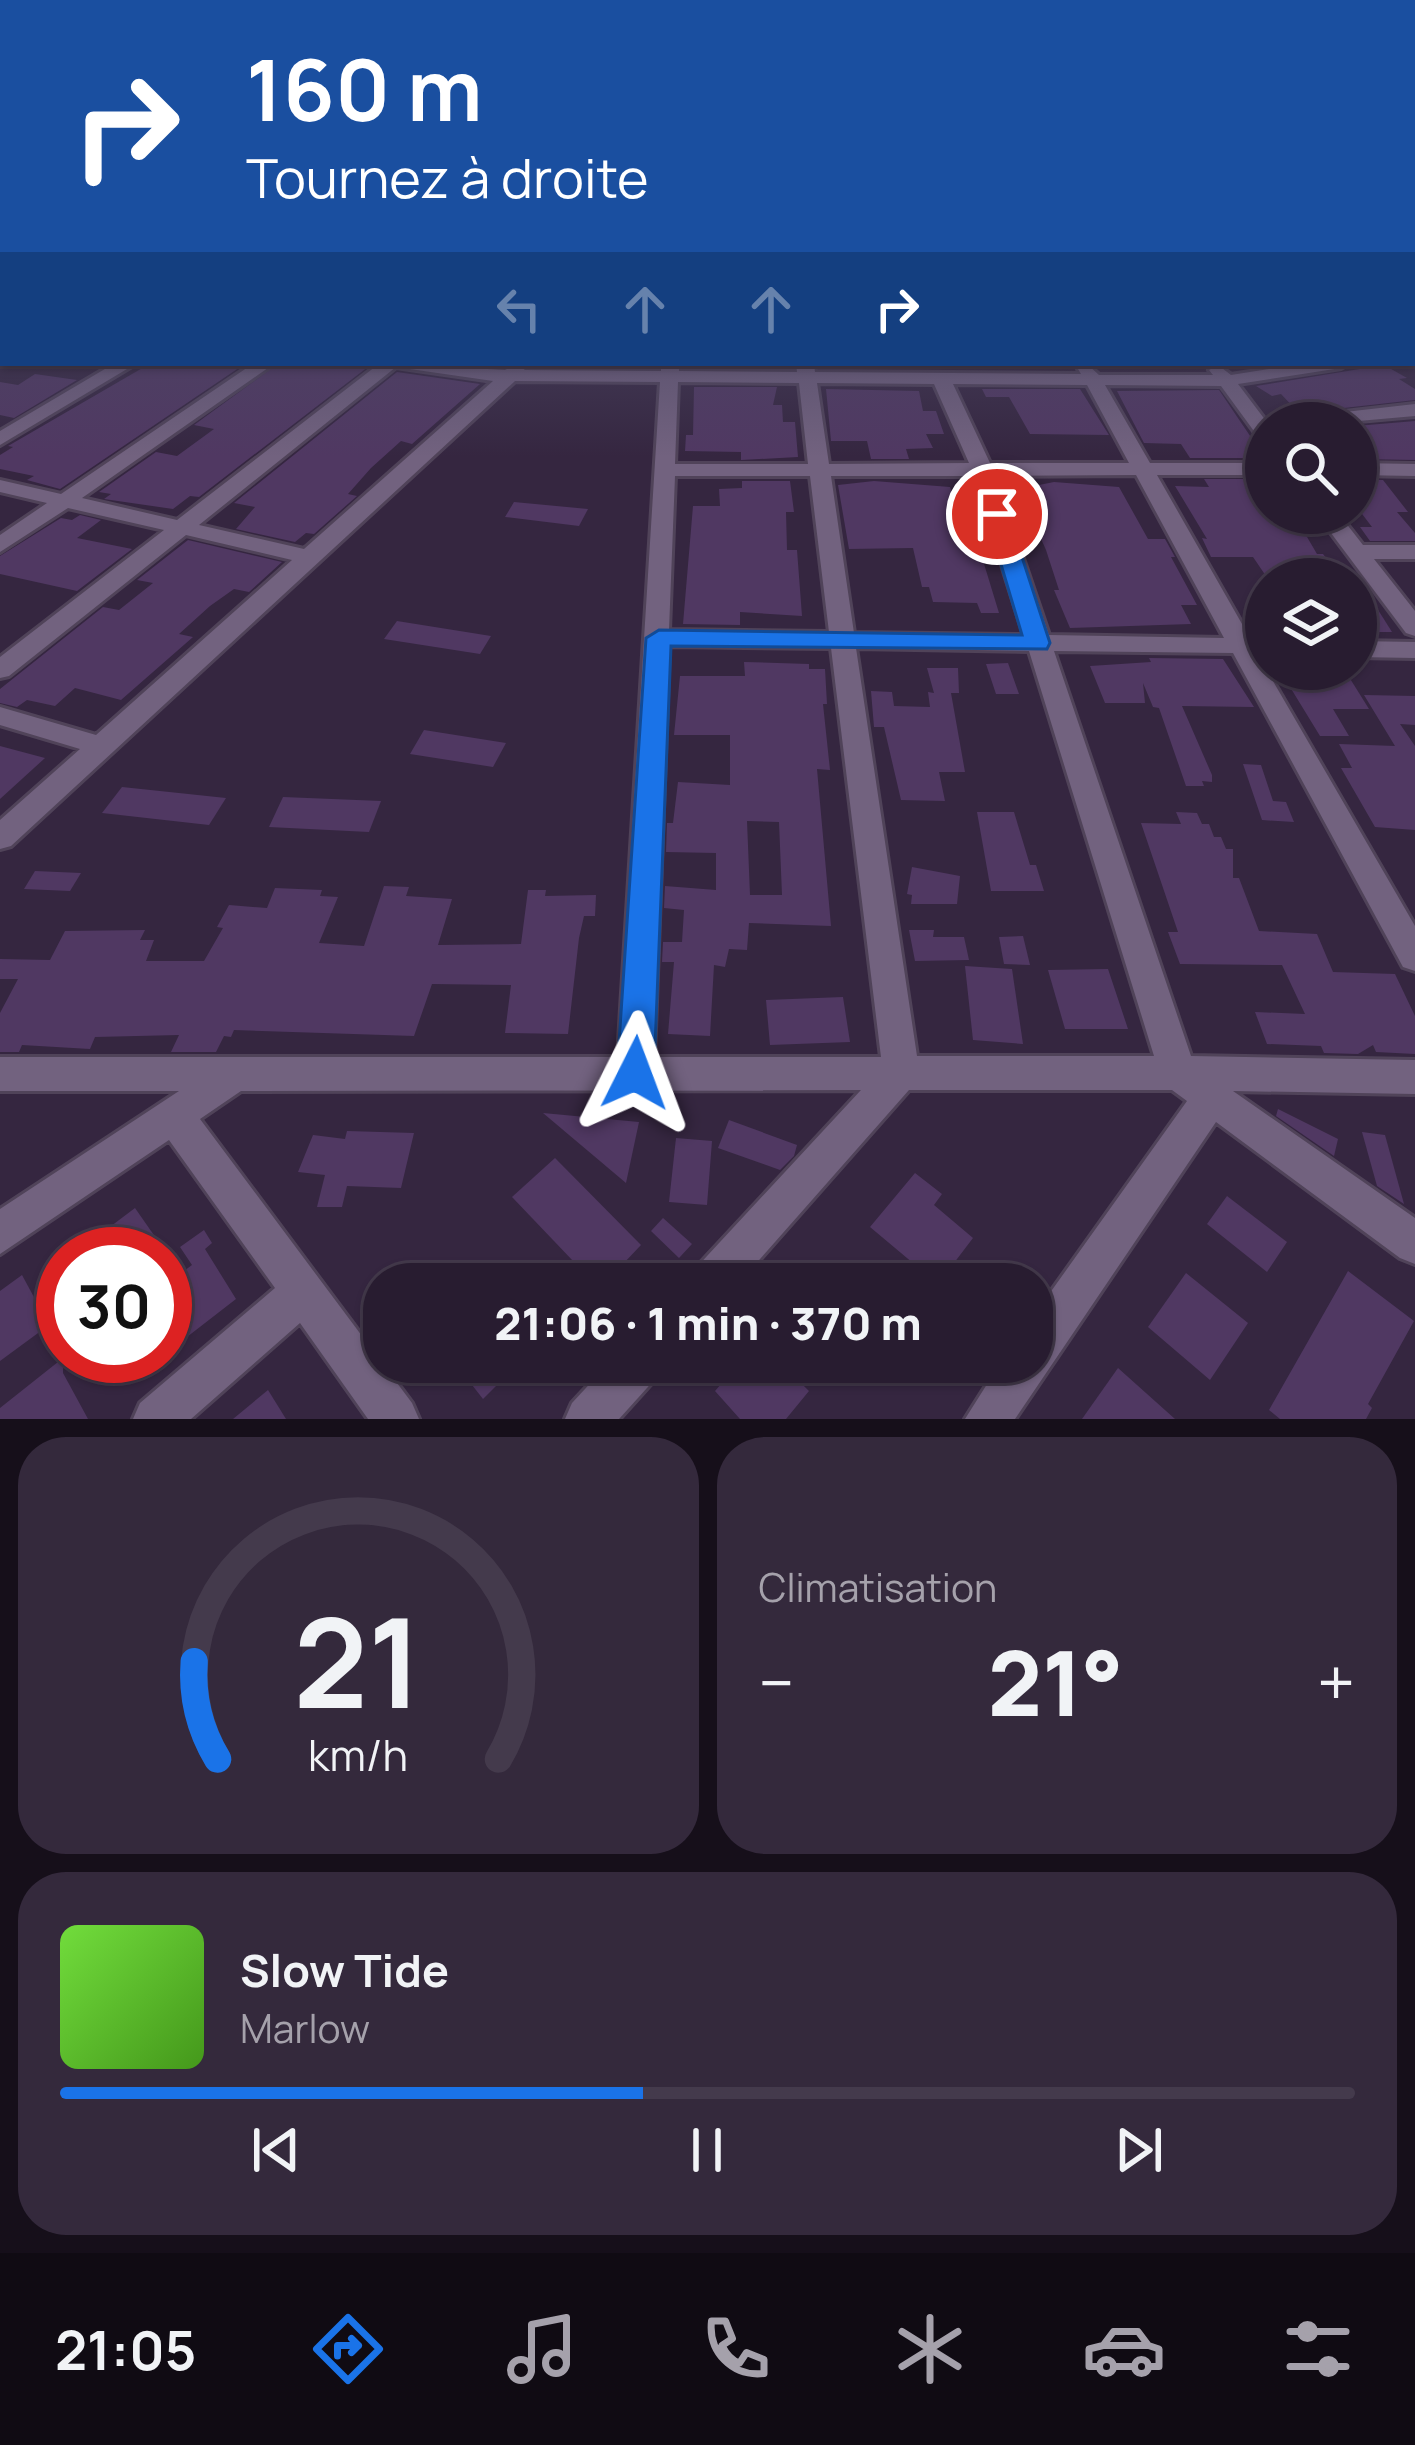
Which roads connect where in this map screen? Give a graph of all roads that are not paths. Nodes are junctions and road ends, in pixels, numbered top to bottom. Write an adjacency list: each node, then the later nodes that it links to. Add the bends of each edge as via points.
1 (123, 366): 15 (street)
2 (262, 366): 24 (street)
3 (391, 366): 25 (street)
4 (415, 366): 6 (street, via 475,375)
5 (1300, 366): 10 (street)
6 (517, 369): 7 (street); 30 (street)
7 (669, 369): 8 (street); 18 (street)
8 (806, 370): 11 (street); 21 (street)
9 (1089, 372): 10 (street); 11 (street); 16 (street)
10 (1219, 372): 12 (street)
11 (953, 374): 22 (street)
12 (1245, 402)
13 (1415, 410): 14 (street)
14 (1377, 414)
15 (0, 439)
16 (1144, 468): 17 (street); 22 (street); 32 (street)
17 (1245, 469)
18 (667, 470): 21 (street); 33 (street)
19 (1377, 470): 20 (street)
20 (1415, 470)
21 (823, 471): 22 (street); 34 (street)
22 (983, 471): 35 (street)
23 (0, 486): 24 (street)
24 (64, 502): 25 (street); 27 (street)
25 (182, 528): 30 (street); 39 (street)
26 (1343, 534): 28 (street)
27 (0, 545)
28 (1357, 552): 29 (street); 31 (street)
29 (1415, 552)
30 (309, 556): 42 (street)
31 (1415, 628)
32 (1245, 633)
33 (659, 638): 34 (street); 46 (street)
34 (844, 642): 35 (street); 47 (street)
35 (1038, 643): 36 (street); 50 (street)
36 (1245, 646)
37 (1377, 649): 38 (street)
38 (1415, 650)
39 (0, 670)
40 (1276, 690): 44 (street)
41 (0, 716): 42 (street)
42 (99, 746): 43 (street)
43 (0, 838)
44 (1415, 957)
45 (236, 1073): 46 (street); 48 (street); 51 (street)
46 (635, 1073): 47 (street)
47 (901, 1073): 50 (street); 54 (street)
48 (0, 1074)
49 (1415, 1077): 50 (street)
50 (1195, 1084): 53 (street); 56 (street)
51 (174, 1115): 52 (street); 55 (street)
52 (0, 1233)
53 (1415, 1243)
54 (729, 1263)
55 (302, 1293): 59 (street); 60 (street)
56 (1053, 1321)
57 (621, 1383): 61 (street)
58 (1013, 1383): 62 (street)
59 (156, 1419)
60 (396, 1419)
61 (588, 1419)
62 (988, 1419)

